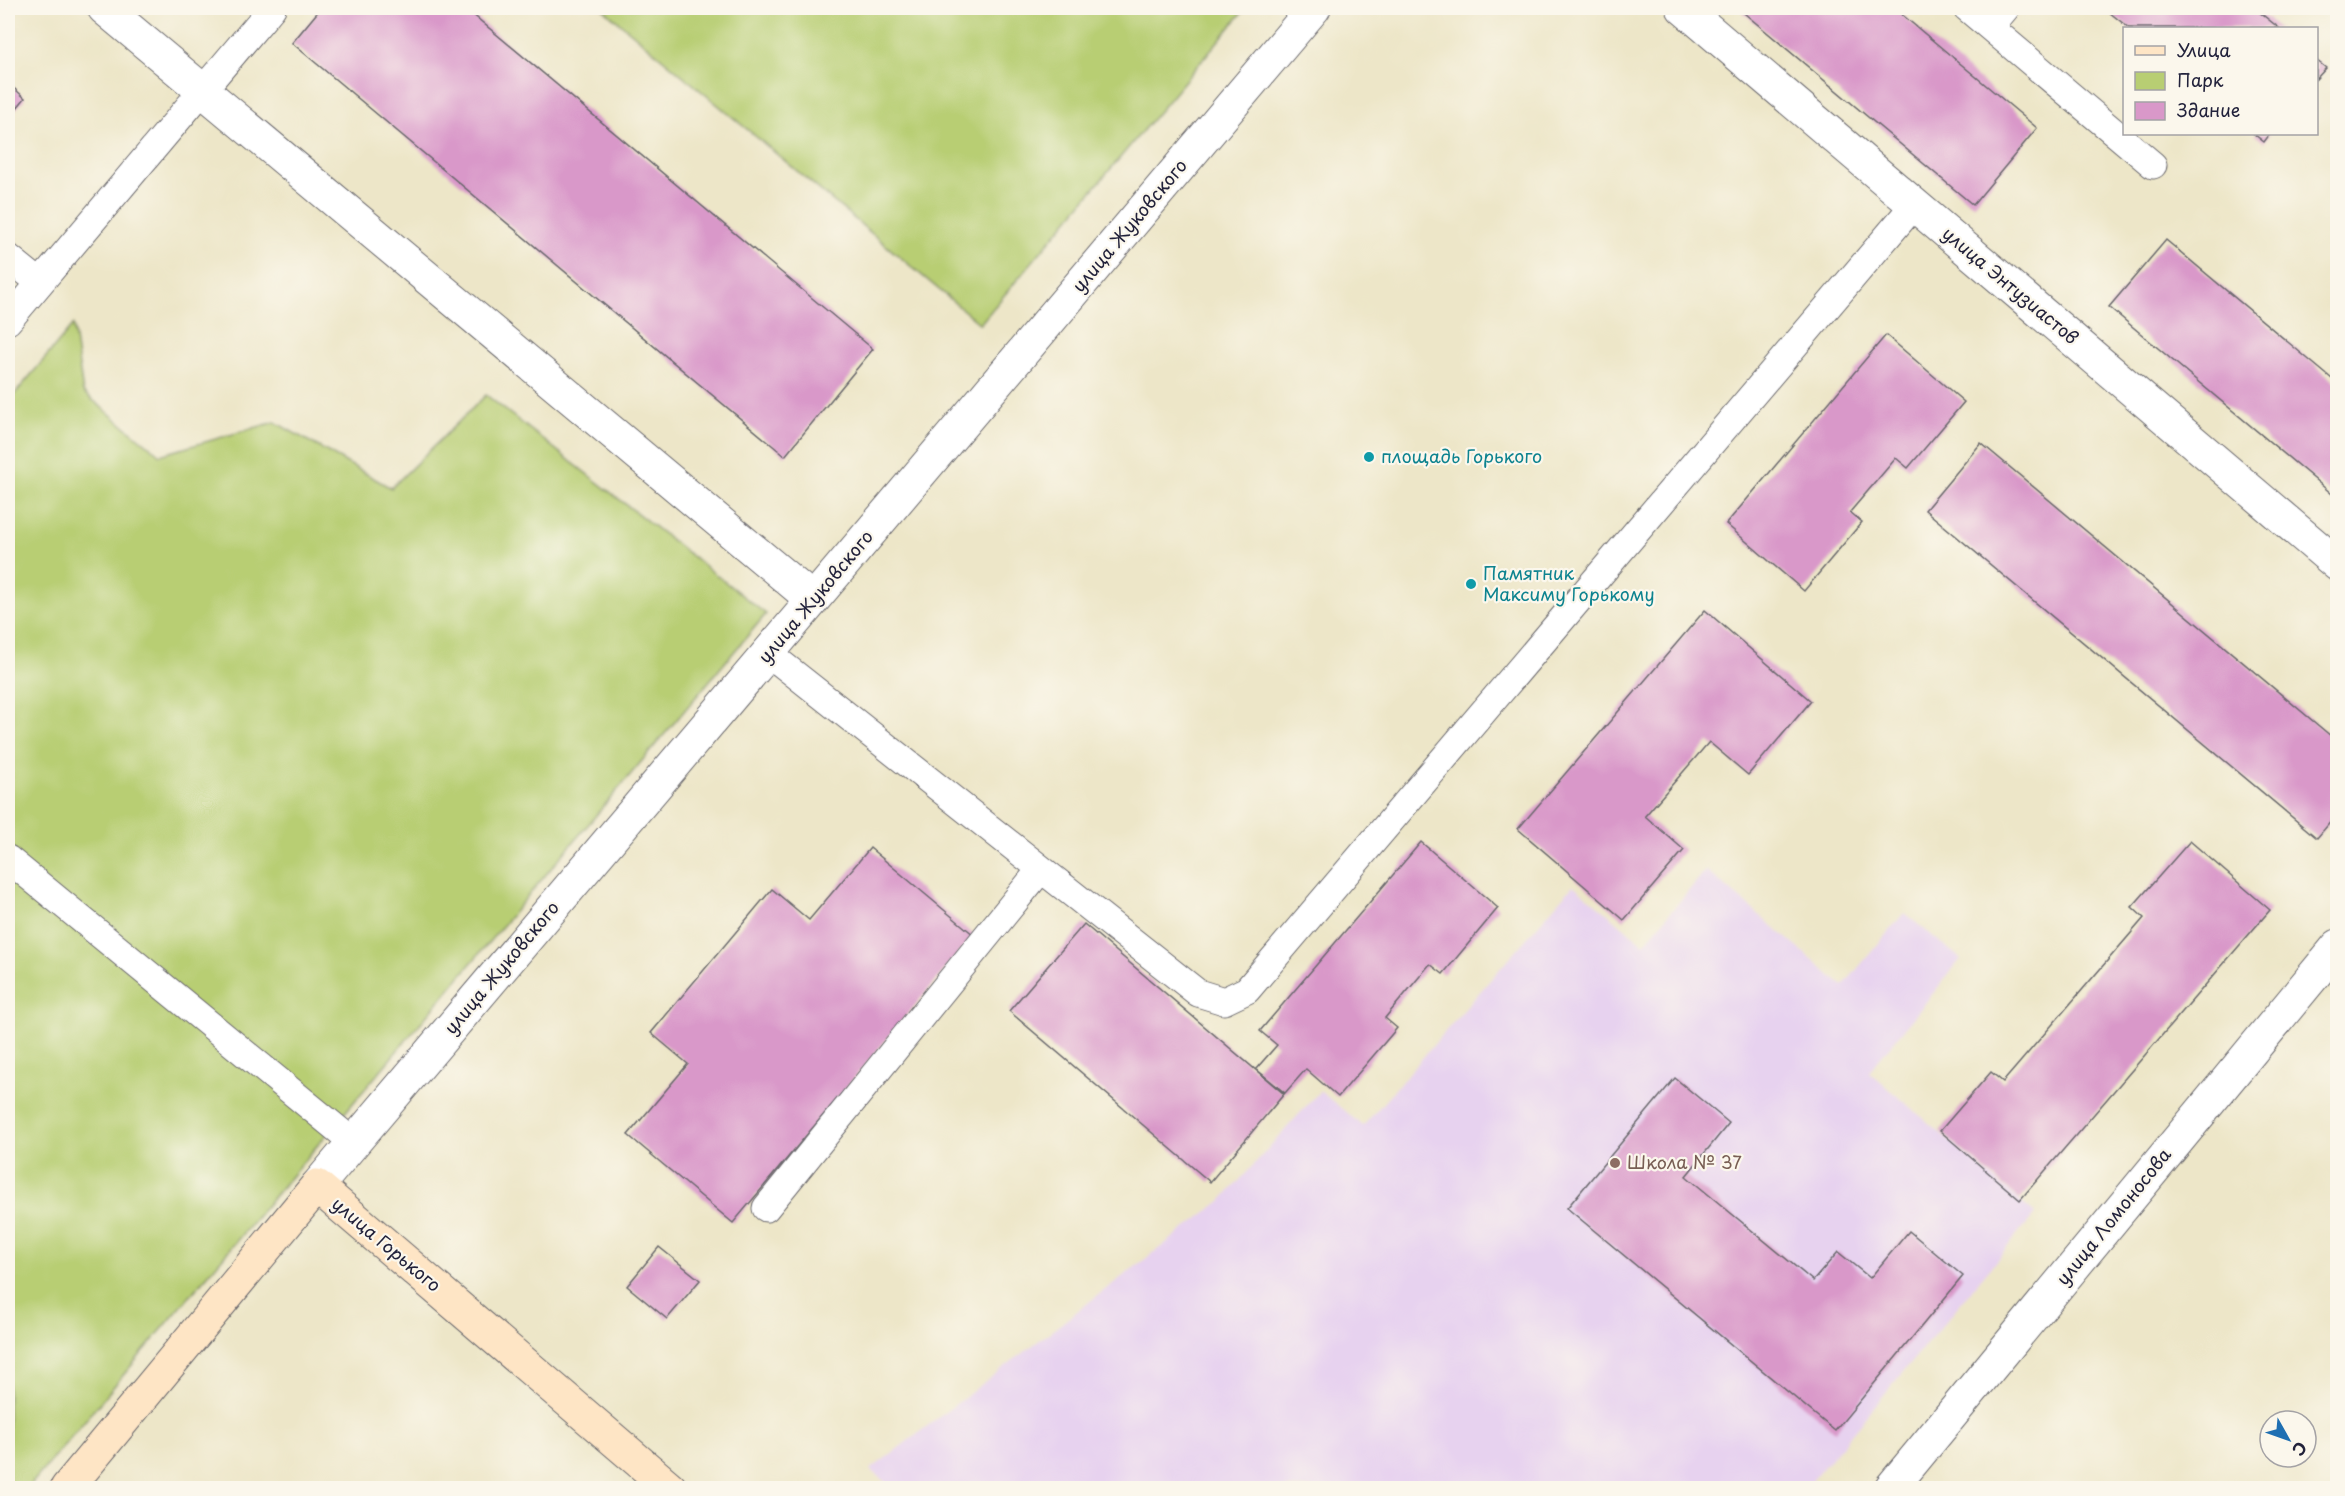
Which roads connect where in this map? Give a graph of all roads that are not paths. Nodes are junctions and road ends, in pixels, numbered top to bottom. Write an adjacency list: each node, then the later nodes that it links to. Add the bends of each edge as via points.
1 (104, 8): 7 (street)
2 (272, 8): 7 (lane)
3 (1314, 8): 14 (street, улица Жуковского)
4 (1683, 8): 9 (street, улица Энтузиастов)
5 (1968, 8): 6 (lane)
6 (1998, 17): 8 (lane)
7 (202, 90): 11 (lane); 14 (street)
8 (2153, 165)
9 (1914, 205): 13 (street, улица Энтузиастов); 17 (lane, via 1247,990 1224,1001 1198,993)
10 (8, 257): 11 (lane)
11 (40, 283): 12 (lane)
12 (8, 321)
13 (2337, 565)
14 (813, 600): 15 (street, улица Жуковского)
15 (768, 653): 17 (lane); 19 (street, улица Жуковского)
16 (8, 859): 19 (lane)
17 (1041, 869): 21 (lane)
18 (2337, 946): 24 (street, улица Ломоносова)
19 (353, 1142): 20 (street, улица Жуковского)
20 (317, 1186): 22 (main road, улица Горького); 23 (main road, улица Горького)
21 (766, 1208)
22 (67, 1488)
23 (670, 1488)
24 (1891, 1488)

